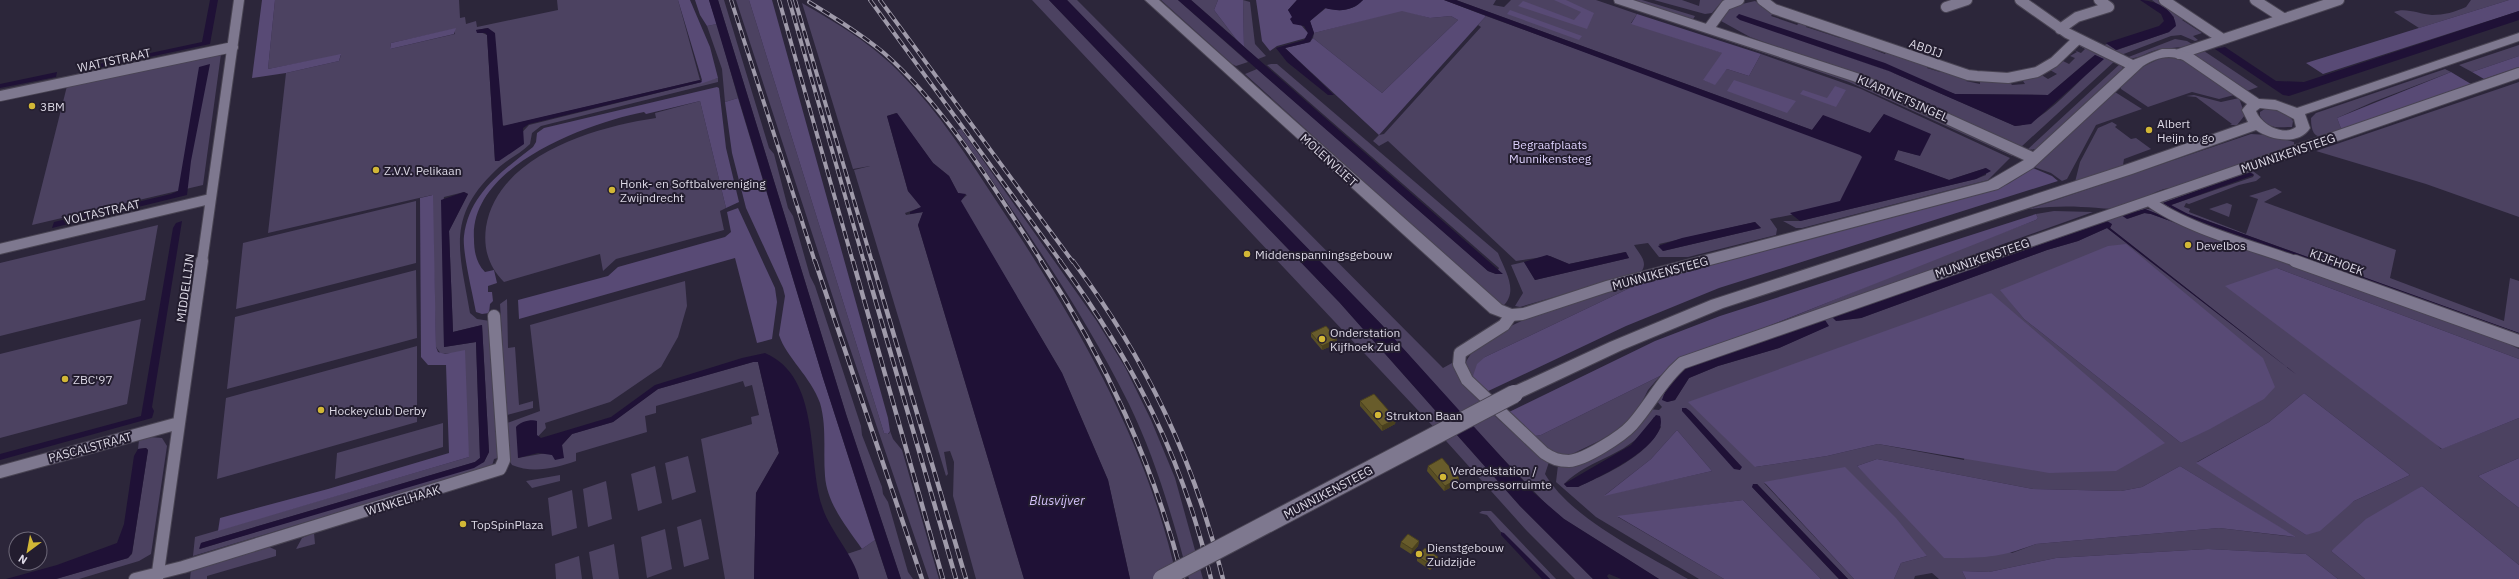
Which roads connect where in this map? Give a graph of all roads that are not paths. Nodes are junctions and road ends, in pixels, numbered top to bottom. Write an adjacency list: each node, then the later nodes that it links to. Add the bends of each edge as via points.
1 (239, 0): 20 (street, MIDDELLIJN)
2 (1151, 0): 34 (street, MOLENVLIET, via 1496,309)
3 (1620, 0): 15 (street, KLARINETSINGEL)
4 (1648, 0): 15 (street, KLARINETSINGEL)
5 (1739, 0): 15 (street, via 1726,5)
6 (1762, 0): 19 (street, ABDIJ, via 1774,9 1968,75 2016,76 2045,69)
7 (1967, 0): 13 (street)
8 (2020, 0): 16 (street)
9 (2099, 0): 16 (street, via 2109,7 2077,17)
10 (2164, 0): 18 (street)
11 (2255, 0): 14 (street)
12 (2339, 0): 14 (street)
13 (1946, 7)
14 (2283, 18): 18 (street)
15 (1711, 25): 30 (street, KLARINETSINGEL, via 1882,88)
16 (2060, 29): 19 (street)
17 (2519, 37): 26 (street)
18 (2221, 38): 21 (street)
19 (2078, 39): 22 (street)
20 (232, 47): 24 (street, WATTSTRAAT); 31 (street, MIDDELLIJN)
21 (2179, 54): 22 (street, MUNNIKENSTEEG, via 2160,53); 25 (street, MUNNIKENSTEEG, via 2195,61)
22 (2134, 66): 30 (street, MUNNIKENSTEEG)
23 (2519, 73): 29 (street, MUNNIKENSTEEG)
24 (0, 96)
25 (2256, 104): 26 (street, via 2279,106); 27 (street, via 2249,110)
26 (2295, 113): 28 (street, via 2304,125)
27 (2257, 124): 28 (street, via 2281,134); 41 (street, MUNNIKENSTEEG, bridge, via 2120,173 1729,300 1616,346 1514,394)
28 (2297, 133): 29 (street)
29 (2313, 143): 32 (street, MUNNIKENSTEEG)
30 (2035, 159): 34 (street, MUNNIKENSTEEG, via 2008,178 1987,187 1659,273 1523,314)
31 (210, 200): 33 (street, VOLTASTRAAT); 37 (street, MIDDELLIJN)
32 (2149, 201): 34 (street, MUNNIKENSTEEG, via 1682,364 1657,388 1632,425 1613,440 1571,461 1555,460 1544,453 1467,380 1461,371 1458,363 1460,353 1504,325); 36 (street, KIJFHOEK, via 2161,210 2185,221)
33 (0, 249)
34 (1511, 315)
35 (494, 316): 39 (street, WINKELHAAK, via 504,460 500,469)
36 (2519, 341)
37 (179, 423): 38 (street, PASCALSTRAAT); 39 (street, MIDDELLIJN)
38 (0, 472)
39 (158, 576): 40 (street, WINKELHAAK)
40 (135, 579)
41 (1162, 579)

